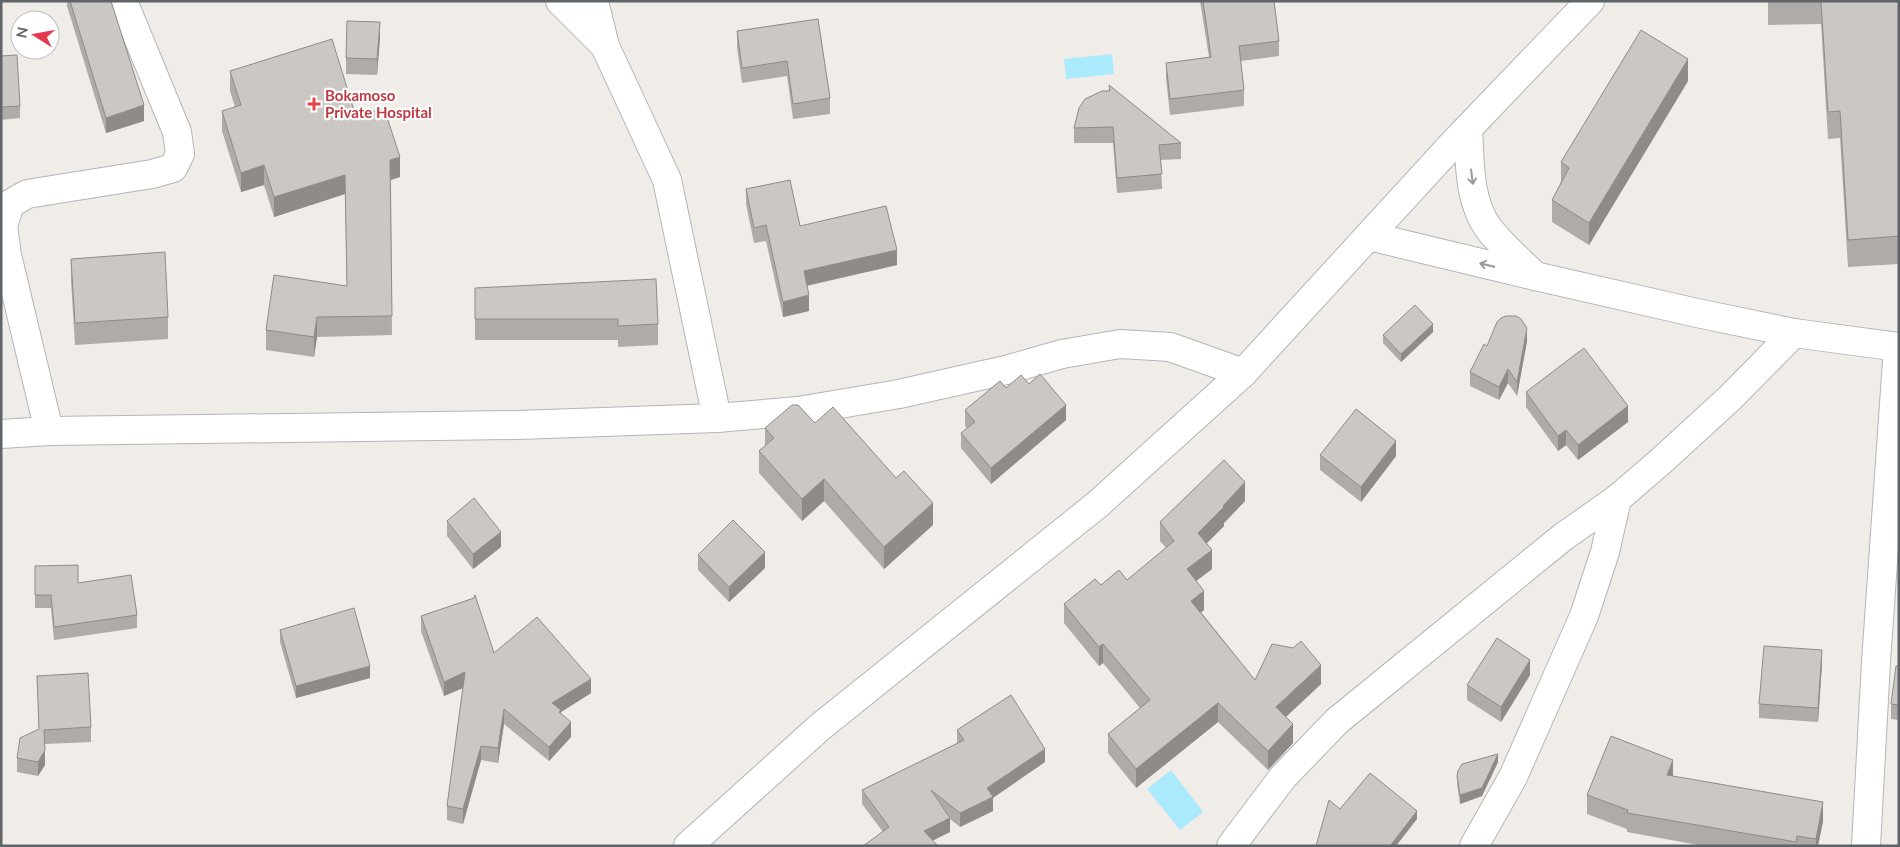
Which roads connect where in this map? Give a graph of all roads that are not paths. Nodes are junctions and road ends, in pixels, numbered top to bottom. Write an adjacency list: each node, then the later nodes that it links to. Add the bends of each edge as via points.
1 (124, 1): 13 (street, via 177,132 180,154 173,168 27,194 10,204 3,226 7,255)
2 (560, 1): 5 (street)
3 (594, 1): 5 (street)
4 (1590, 1): 6 (street)
5 (605, 46): 12 (street, via 668,180)
6 (1468, 128): 7 (street); 8 (street, one-way to 8, via 1472,180 1480,212 1489,228)
7 (1369, 236): 8 (street, one-way to 7); 11 (street)
8 (1534, 276): 9 (street)
9 (1794, 333): 10 (street); 15 (street, via 1730,398)
10 (1898, 347): 19 (street)
11 (1243, 373): 12 (street, via 1170,348 1120,344 1062,354 899,394 798,411); 16 (street, via 1098,504 820,727)
12 (717, 418): 13 (street, via 518,425)
13 (49, 431): 14 (street)
14 (1, 434)
15 (1617, 499): 17 (street, via 1563,537 1337,721 1283,777); 18 (street, via 1605,552 1584,616 1513,777)
16 (688, 846)
17 (1231, 846)
18 (1474, 846)
19 (1866, 846)

